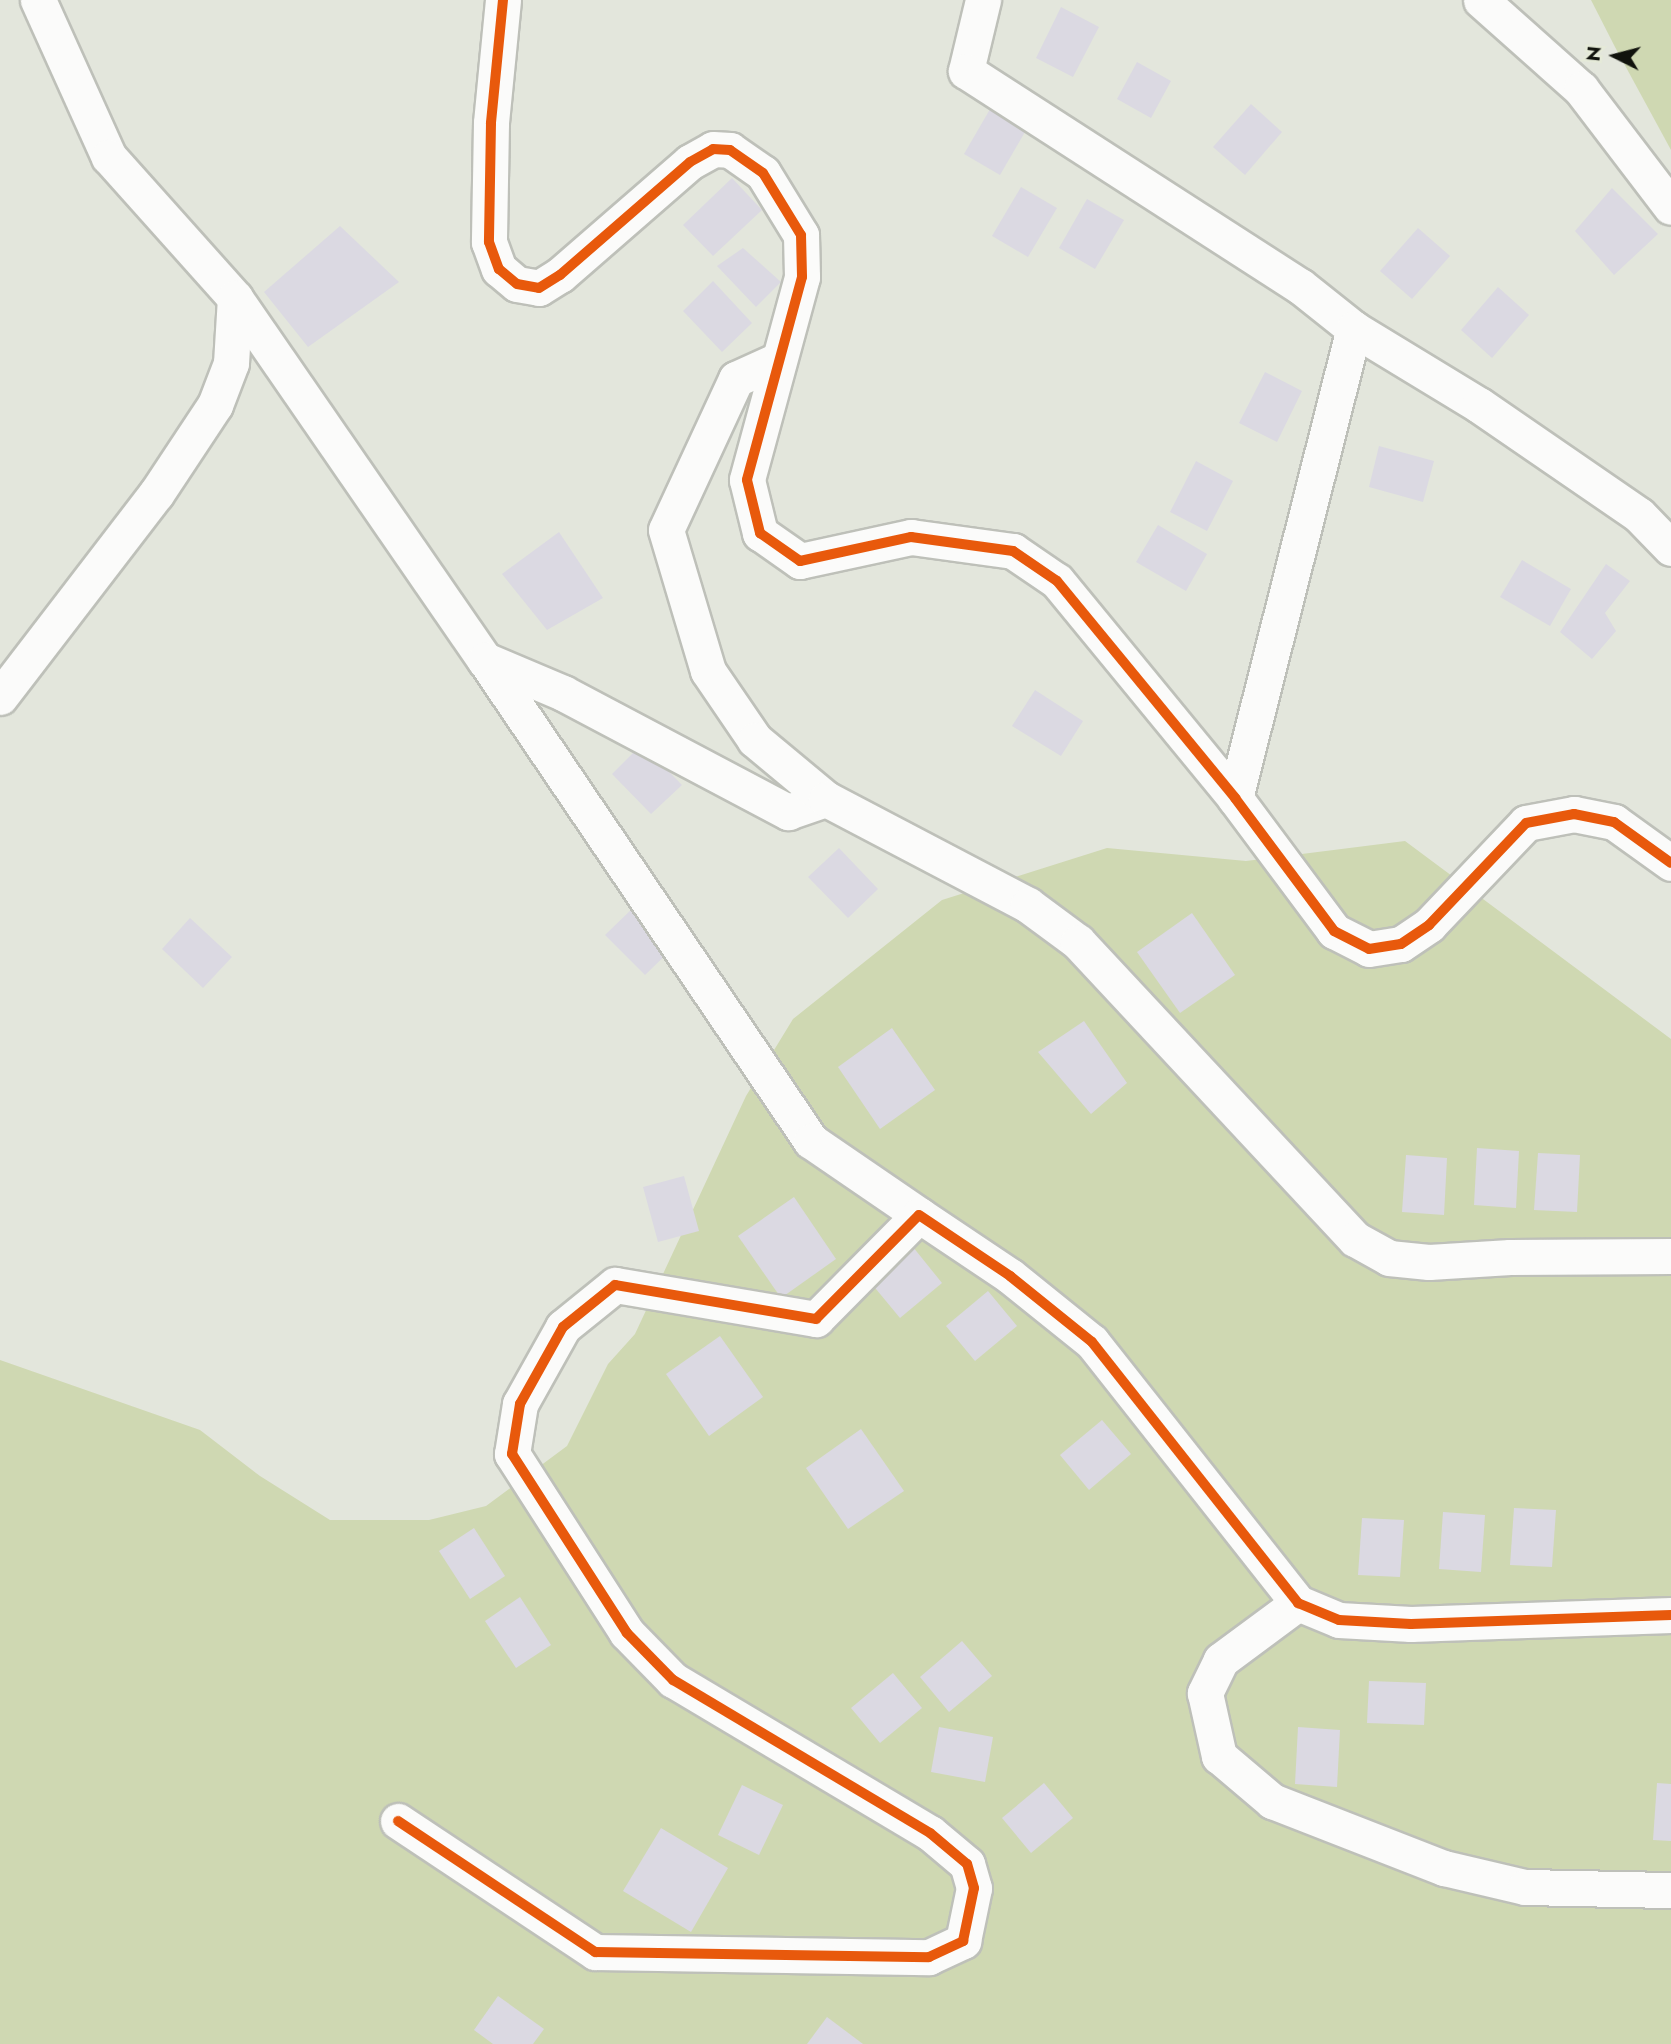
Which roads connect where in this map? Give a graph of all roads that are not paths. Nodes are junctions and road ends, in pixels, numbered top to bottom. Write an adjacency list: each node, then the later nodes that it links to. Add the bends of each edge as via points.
1 (38, 0): 6 (street, via 108,158)
2 (503, 0): 8 (street, via 489,194 489,242 499,269 517,284 539,288 577,263 690,162 713,149 730,150 763,173 801,235 802,277)
3 (983, 0): 7 (street, via 966,71 1300,286)
4 (1481, 0): 5 (street, via 1581,89)
5 (1671, 207)
6 (235, 298): 10 (street); 11 (street, via 231,363 215,405 156,494)
7 (1354, 328): 9 (street, via 1479,405 1639,515); 12 (street)
8 (778, 360): 12 (street, via 747,480 760,533 800,561 911,537 1013,551 1057,581); 13 (street, via 736,379 666,530 708,671 755,740)
9 (1671, 548)
10 (485, 660): 13 (street, via 563,692 788,812); 15 (street, via 811,1141)
11 (0, 697)
12 (1235, 798): 14 (street, via 1335,931 1369,949 1401,944 1429,925 1526,823 1574,814 1614,822)
13 (826, 799): 16 (street, via 1028,905 1078,942 1355,1239 1389,1258 1429,1262 1510,1256)
14 (1671, 863)
15 (919, 1215): 17 (street, via 1010,1276 1092,1342); 19 (street, via 816,1319 615,1285 563,1327 520,1404 512,1454 627,1633 673,1680 930,1833 967,1864 974,1888 963,1941 929,1957 595,1952)
16 (1671, 1256)
17 (1298, 1603): 18 (street, via 1339,1620 1411,1623); 20 (street, via 1221,1660 1205,1693 1219,1756 1272,1801 1444,1868 1524,1887)
18 (1671, 1615)
19 (398, 1821)
20 (1671, 1890)

